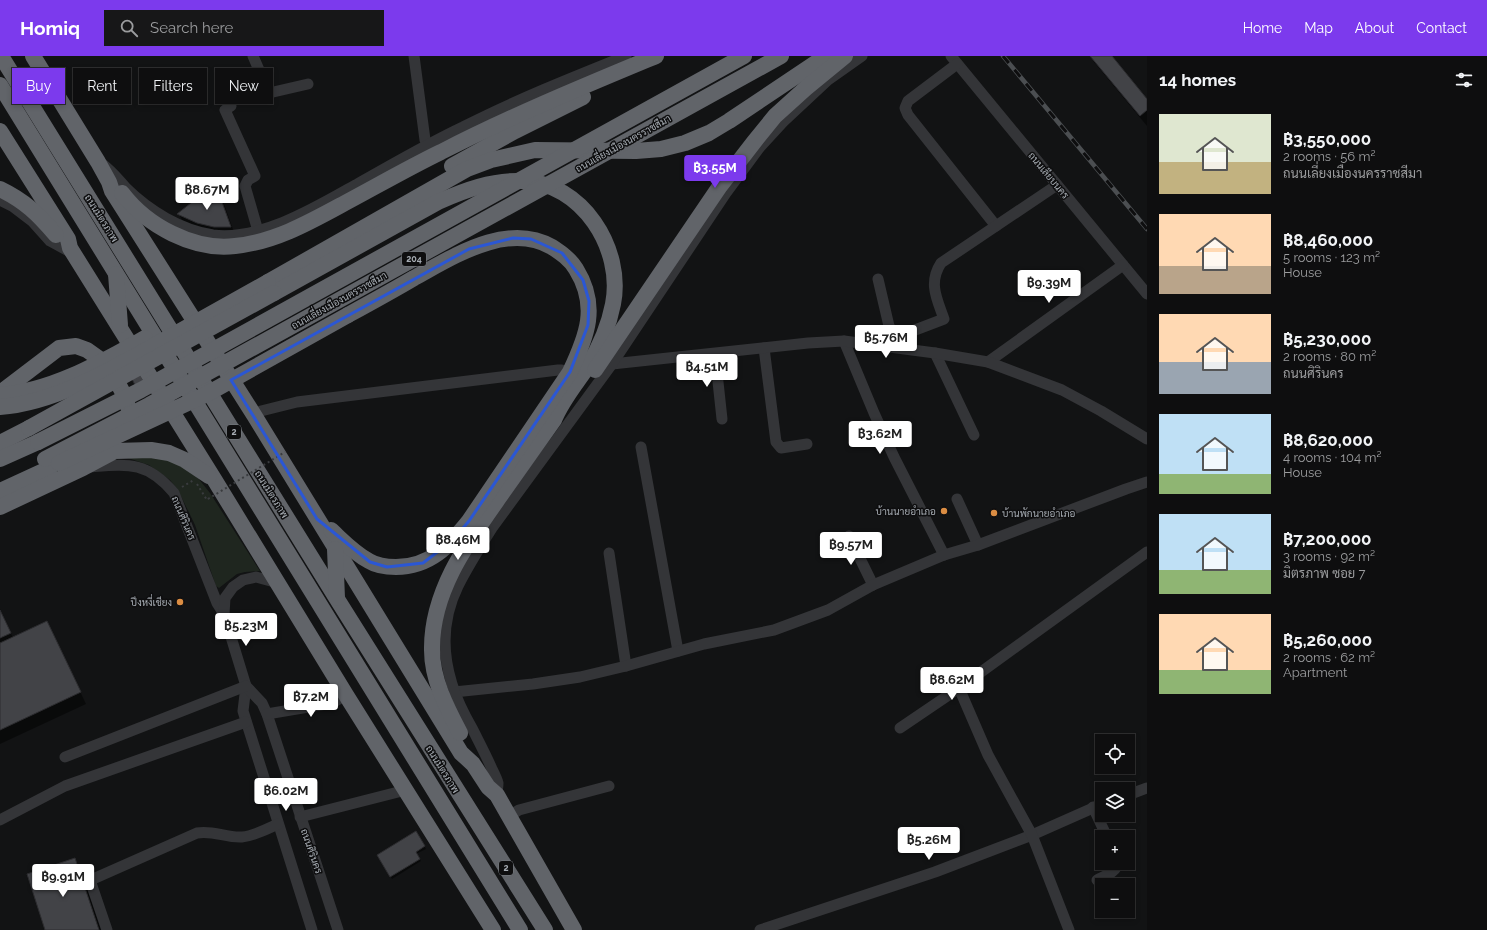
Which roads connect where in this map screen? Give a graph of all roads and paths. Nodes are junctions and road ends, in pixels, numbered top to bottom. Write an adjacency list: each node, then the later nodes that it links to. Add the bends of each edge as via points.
1 (1, 56): 74 (highway, ถนนมิตรภาพ / 2)
2 (33, 56): 19 (highway)
3 (253, 56): 14 (street, via 269,93)
4 (414, 56): 18 (street, via 425,140)
5 (626, 56): 18 (street, via 490,113)
6 (656, 56): 20 (highway, via 540,104 441,151 312,221 259,242 213,246 192,242 142,215 118,188)
7 (666, 56): 30 (highway, via 515,131)
8 (744, 56): 54 (highway, ถนนเลี่ยงเมืองนครราชสีมา / 204, bridge, via 141,390)
9 (781, 56): 55 (highway, ถนนเลี่ยงเมืองนครราชสีมา / 204, bridge, via 149,405)
10 (826, 56): 30 (highway, via 729,121 685,143 661,149 636,151 535,150 491,160 467,169)
11 (845, 56): 46 (highway, via 775,116 734,167 568,409)
12 (862, 56): 38 (street, via 828,80 782,122 760,147)
13 (954, 60): 21 (street, ถนนเลียบนคร); 24 (street, via 908,100 905,108)
14 (308, 84)
15 (0, 85): 28 (highway, ถนนมิตรภาพ / 2)
16 (231, 106): 25 (street, via 224,110 255,176 248,180 245,186)
17 (0, 131): 26 (highway, via 68,239)
18 (428, 145): 25 (street, via 308,211)
19 (98, 162): 20 (highway); 25 (street, via 112,171 146,206 193,230 214,235)
20 (109, 182): 44 (highway, via 112,191)
21 (1057, 185): 24 (street); 27 (street, ถนนเลียบนคร)
22 (0, 189): 26 (highway, via 17,197 39,214)
23 (0, 200): 26 (street, via 33,222 50,241)
24 (996, 226): 29 (street, via 938,268 934,290 944,319 902,335 892,331 888,326)
25 (258, 231)
26 (72, 251): 32 (highway)
27 (1123, 265): 31 (street, ถนนเลียบนคร); 37 (street)
28 (116, 272): 32 (highway); 104 (highway, ถนนมิตรภาพ / 2)
29 (878, 279)
30 (268, 283): 42 (highway, bridge, via 67,377 37,388); 43 (highway, bridge, via 70,388 40,399); 46 (highway, via 464,190 491,183 523,180 542,183 580,205 593,220 610,255 615,281 607,327 589,364); 49 (highway, bridge, via 30,428)
31 (1147, 294)
32 (120, 329): 58 (highway)
33 (844, 341): 34 (street); 35 (street); 71 (street, via 894,457)
34 (764, 348): 36 (street); 50 (street, via 776,442 781,448)
35 (935, 353): 37 (street); 47 (street)
36 (715, 354): 38 (street); 45 (street)
37 (988, 362): 48 (street, via 1062,390)
38 (610, 364): 80 (street, via 492,528 457,587 449,610 445,636 446,663)
39 (560, 369): 44 (street, via 297,402)
40 (17, 380): 41 (street); 42 (highway); 52 (highway, via 59,348 76,346 101,360 113,374 129,409 130,423)
41 (0, 383)
42 (0, 394)
43 (0, 407)
44 (254, 415): 65 (highway)
45 (722, 419)
46 (554, 420): 86 (highway, via 488,513 452,570 434,620 432,651 436,680)
47 (974, 435)
48 (1147, 439)
49 (0, 443)
50 (807, 444)
51 (641, 447): 76 (street)
52 (115, 451): 56 (highway); 57 (highway, via 151,450 169,453 185,460)
53 (285, 452): 57 (path, bridge, via 207,500)
54 (0, 459)
55 (47, 464): 59 (highway, ถนนเลี่ยงเมืองนครราชสีมา / 204); 61 (highway); 65 (highway, bridge, via 207,394 469,249 493,241 531,239 547,244 574,264 583,280 589,301 588,325 570,372 469,522 453,540 423,563 387,567 370,562 352,550 327,525)
56 (83, 468): 62 (street, ถนนศิรินคร, via 124,464 147,469 163,480); 64 (highway)
57 (197, 476): 58 (highway); 62 (path)
58 (214, 479): 72 (highway)
59 (0, 481)
60 (1147, 482): 67 (street)
61 (0, 491)
62 (174, 492): 75 (street, ถนนศิรินคร, via 217,603)
63 (957, 499): 67 (street)
64 (0, 507)
65 (317, 519): 68 (highway)
66 (848, 536): 73 (street)
67 (978, 545): 71 (street)
68 (335, 547): 74 (highway); 86 (highway, via 461,753)
69 (1147, 552): 79 (street)
70 (609, 553): 77 (street)
71 (944, 555): 73 (street)
72 (278, 583): 75 (street, ถนนศิรินคร, via 256,577 243,580 233,586 225,598); 81 (highway)
73 (873, 585): 76 (street, via 828,610 774,630)
74 (338, 599): 105 (highway, ถนนมิตรภาพ / 2)
75 (224, 614): 78 (street, ถนนศิรินคร)
76 (678, 651): 77 (street)
77 (626, 666): 80 (street, via 580,677)
78 (246, 686): 82 (street, ถนนศิรินคร, via 262,703); 83 (street, ถนนศิรินคร, via 243,711); 85 (street)
79 (959, 688): 84 (street); 97 (street, via 988,755)
80 (454, 692): 91 (street, via 498,782)
81 (346, 695): 82 (street, via 332,703); 89 (highway)
82 (267, 714): 94 (street, ถนนศิรินคร)
83 (246, 722): 95 (street, via 65,786); 96 (street, ถนนศิรินคร)
84 (900, 728)
85 (65, 757)
86 (473, 764): 91 (highway, via 488,787)
87 (609, 786): 93 (street, via 519,810)
88 (1147, 788): 90 (street)
89 (406, 790): 94 (street); 103 (highway)
90 (1135, 792)
91 (497, 795): 93 (highway)
92 (1095, 807): 97 (street)
93 (509, 816): 106 (highway)
94 (300, 817): 102 (street, ถนนศิรินคร)
95 (0, 820)
96 (278, 824): 100 (street, via 250,836 197,833 93,879 92,883); 101 (street, ถนนศิรินคร)
97 (1032, 835): 107 (street, via 935,872); 108 (street)
98 (1115, 870): 99 (street)
99 (1101, 878)
100 (107, 930)
101 (312, 930)
102 (338, 930)
103 (493, 930)
104 (520, 930)
105 (545, 930)
106 (574, 930)
107 (760, 930)
108 (1069, 930)

